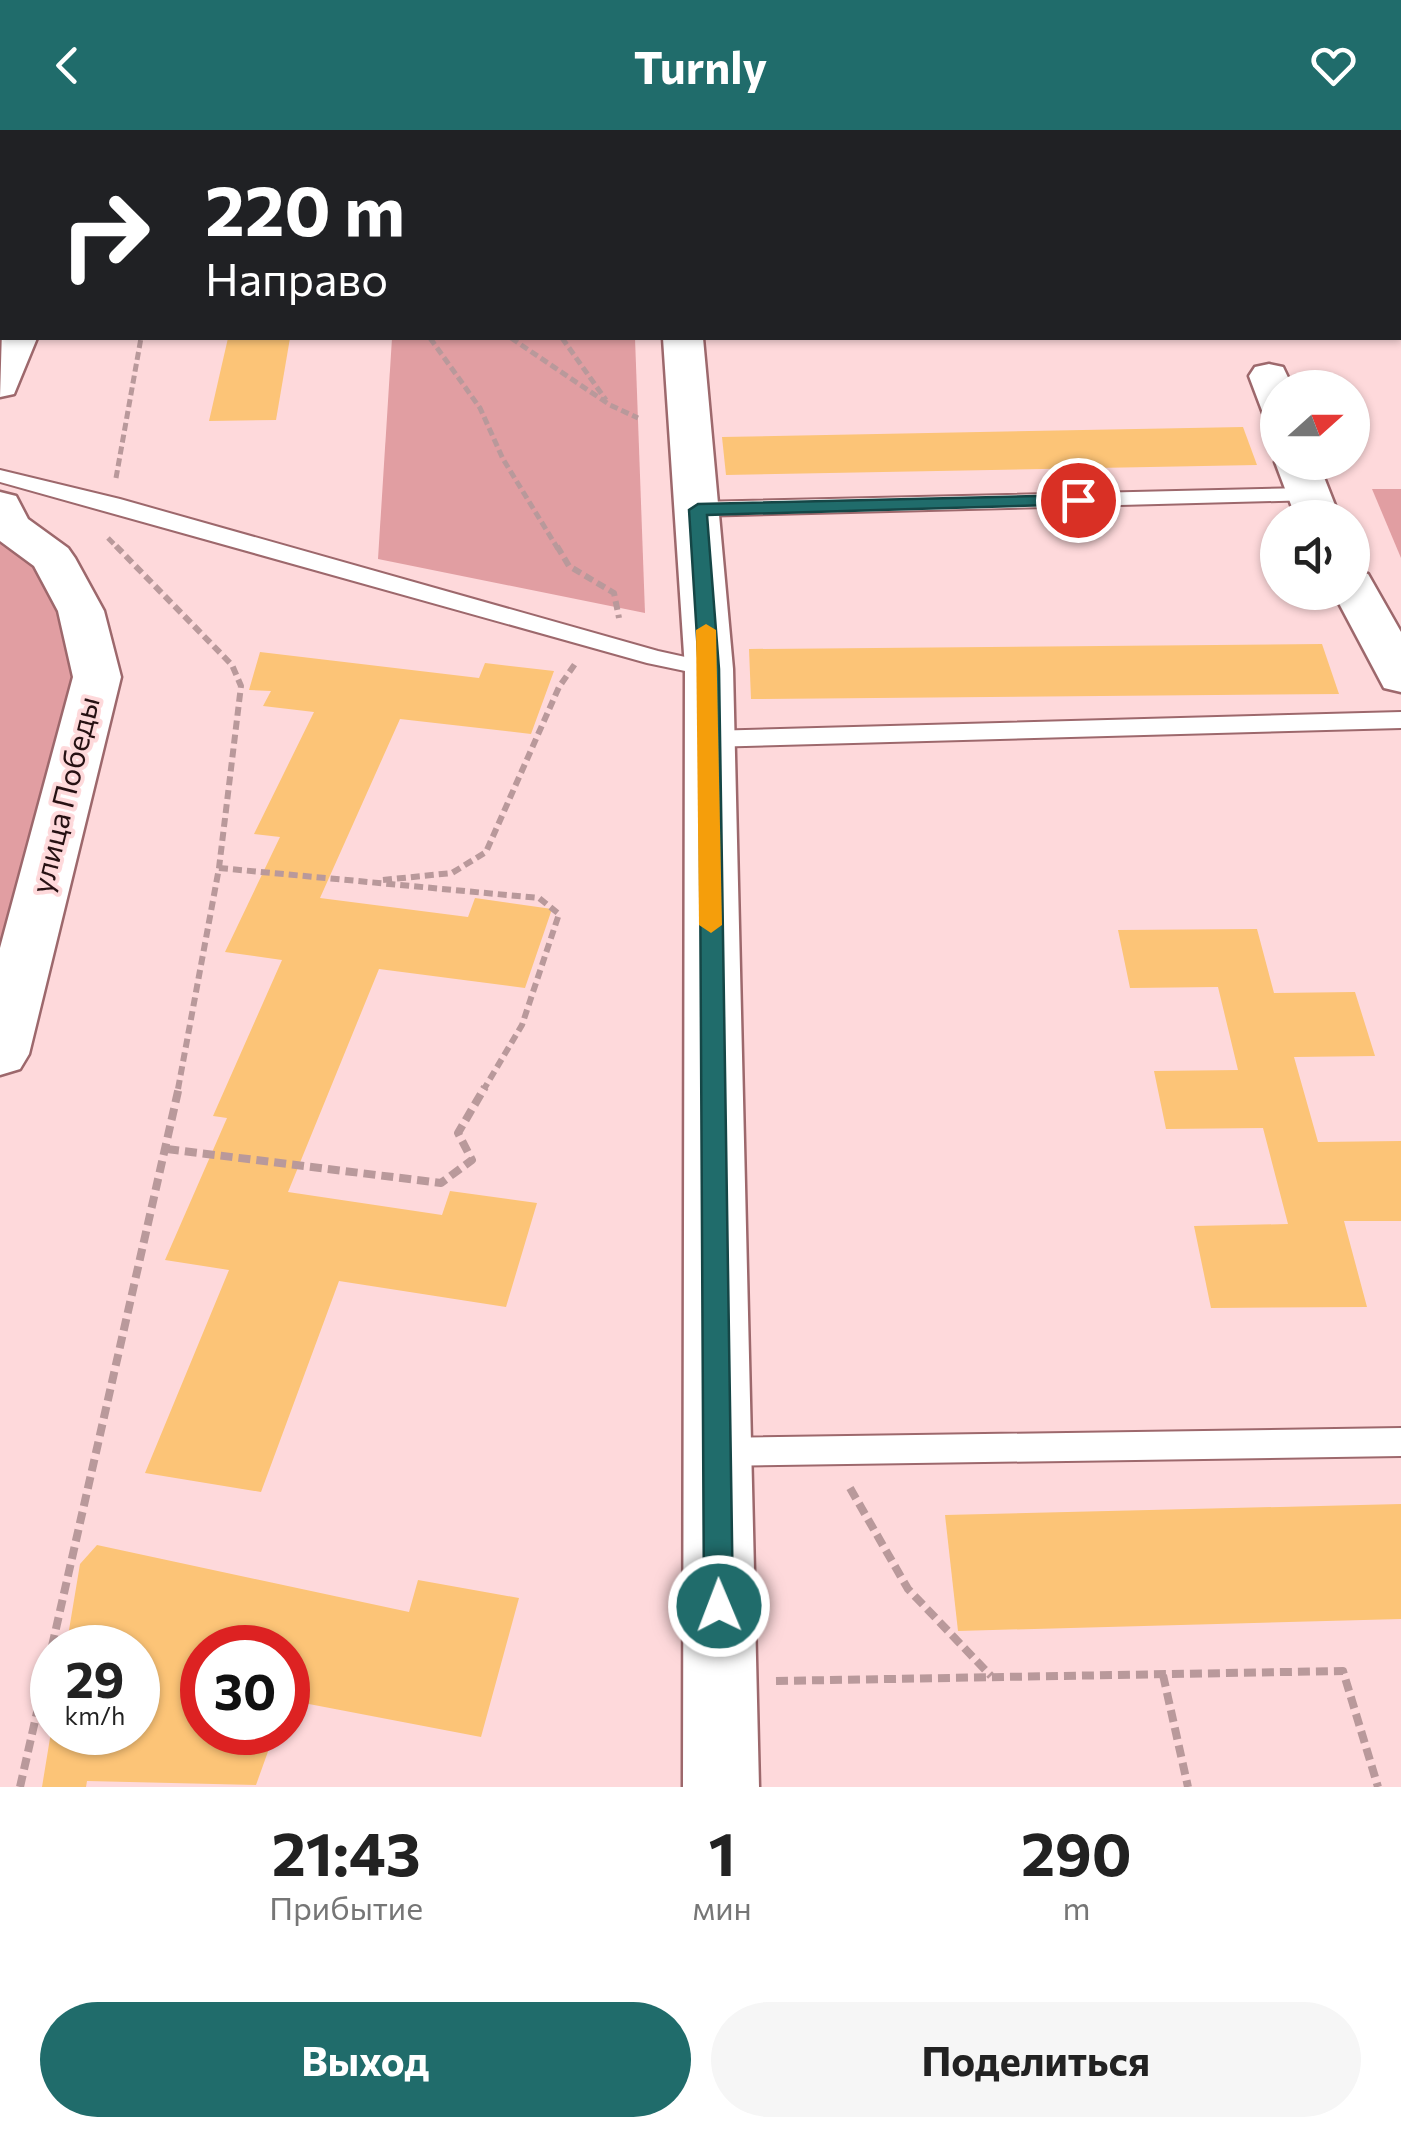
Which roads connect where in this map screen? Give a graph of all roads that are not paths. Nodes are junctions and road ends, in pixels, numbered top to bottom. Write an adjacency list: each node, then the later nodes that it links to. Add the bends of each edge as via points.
1 (17, 340): 3 (street)
2 (684, 340): 6 (street)
3 (0, 385)
4 (0, 476): 9 (lane)
5 (1306, 492): 6 (lane)
6 (698, 510): 9 (street)
7 (2, 519): 13 (street, улица Победы, via 52,558 81,611 97,676)
8 (1366, 610): 10 (street)
9 (709, 669): 12 (street)
10 (1401, 676)
11 (1401, 720): 12 (lane)
12 (708, 739): 15 (street)
13 (0, 1054)
14 (1401, 1442): 15 (lane)
15 (717, 1452): 16 (street)
16 (721, 1787)

